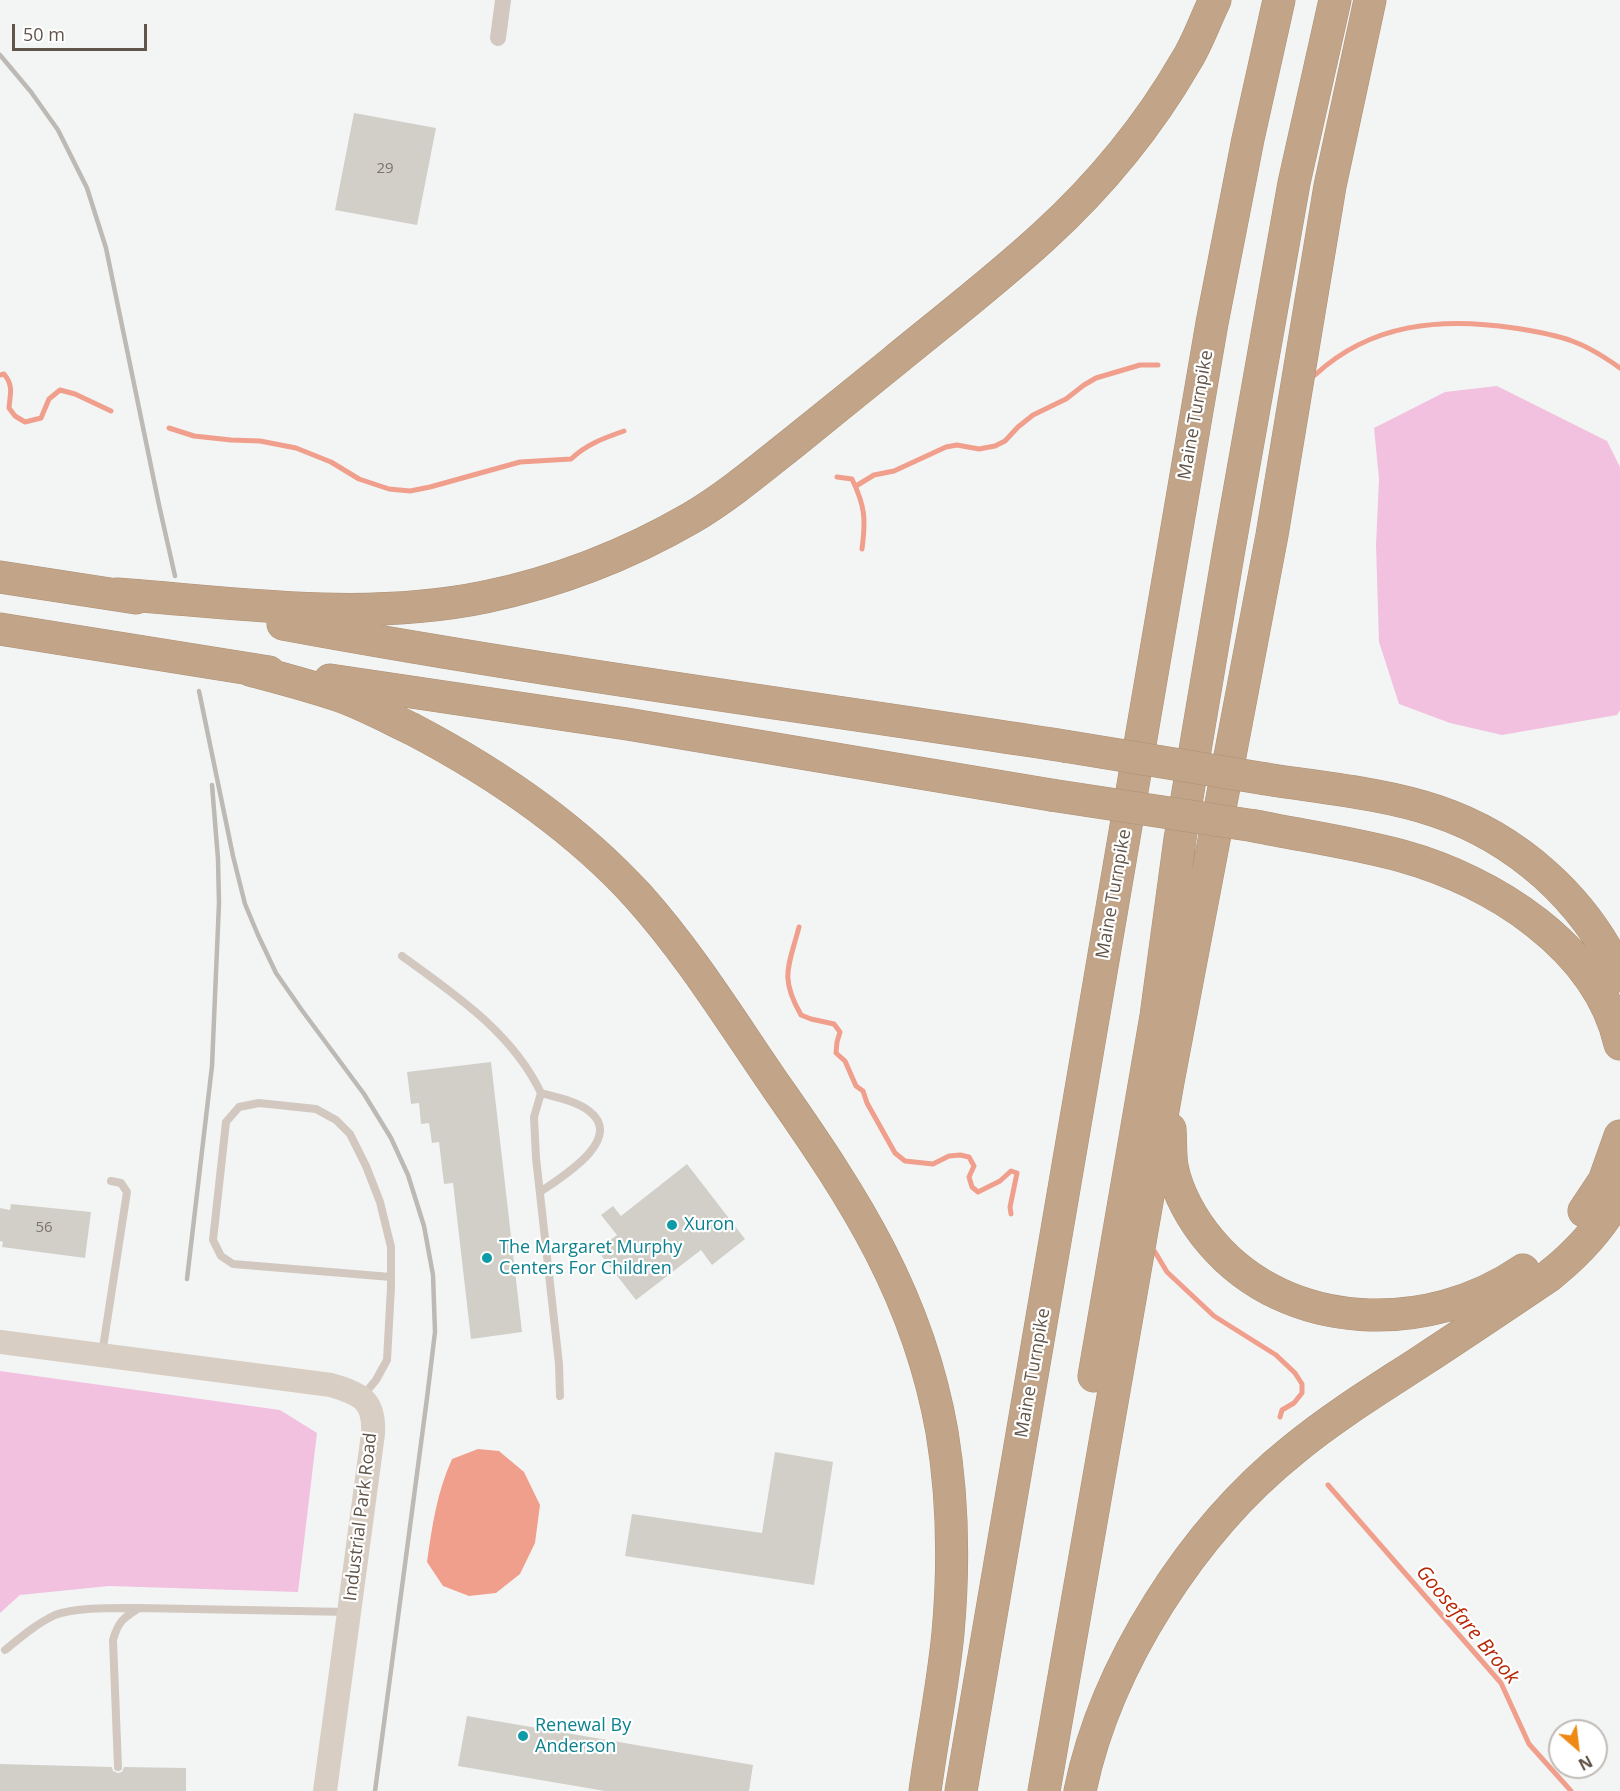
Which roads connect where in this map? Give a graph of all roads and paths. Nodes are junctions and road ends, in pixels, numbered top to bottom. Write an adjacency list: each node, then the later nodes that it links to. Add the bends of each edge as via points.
1 (503, 0): 6 (street)
2 (1215, 0): 8 (highway, via 1189,57 1165,96 1119,159 1065,216 751,477 690,518 617,555 551,580 456,602 340,611)
3 (1279, 0): 33 (highway, Maine Turnpike, via 1212,323)
4 (1335, 0): 34 (highway, via 1294,183 1227,560 1180,839 1154,1028)
5 (1370, 0): 14 (highway, via 1330,186 1272,535)
6 (498, 38)
7 (0, 577): 8 (highway)
8 (117, 594): 12 (highway, bridge, via 358,638 1390,799 1436,811 1494,836 1518,852 1570,899 1599,935)
9 (0, 629): 10 (highway)
10 (250, 670): 13 (highway, bridge, via 627,724 1255,826 1404,856 1489,891 1545,929 1587,972 1608,1005); 32 (highway, via 342,697 395,720 458,753 522,794 586,845 637,896 687,958 855,1203 911,1318 933,1389 946,1456 952,1532 948,1635)
11 (402, 956): 15 (lane, via 493,1028 532,1073)
12 (1620, 976)
13 (1620, 1044)
14 (1168, 1082): 16 (highway, via 1172,1165 1186,1204 1205,1236 1227,1260 1268,1290 1346,1313 1386,1315 1433,1310 1472,1298 1515,1276 1551,1249 1581,1216 1604,1181); 35 (highway)
15 (541, 1092): 18 (lane, via 534,1117); 18 (lane, via 590,1111 600,1124 600,1138 570,1172)
16 (1620, 1136)
17 (111, 1181): 22 (lane, via 121,1183 127,1192)
18 (540, 1192): 23 (lane, via 560,1364)
19 (1620, 1192): 36 (highway, via 1580,1250 1563,1265 1318,1430 1227,1513 1168,1588 1132,1651 1104,1712)
20 (391, 1277): 20 (lane, via 391,1247 380,1202 350,1134 316,1109 259,1103 239,1107 226,1122 213,1240 220,1256 233,1264); 24 (lane, via 387,1360)
21 (0, 1342): 22 (street)
22 (102, 1354): 24 (street, via 331,1385)
23 (560, 1396)
24 (362, 1397): 27 (street, Industrial Park Road, via 374,1420)
25 (139, 1608): 26 (lane); 29 (lane, via 95,1608 57,1614 36,1625); 30 (lane, via 124,1617 113,1640)
26 (233, 1609): 27 (lane); 28 (lane)
27 (349, 1612): 31 (street, Industrial Park Road)
28 (232, 1619)
29 (6, 1650)
30 (118, 1767)
31 (325, 1791)
32 (925, 1791)
33 (961, 1791)
34 (1024, 1791)
35 (1044, 1791)
36 (1080, 1791)

